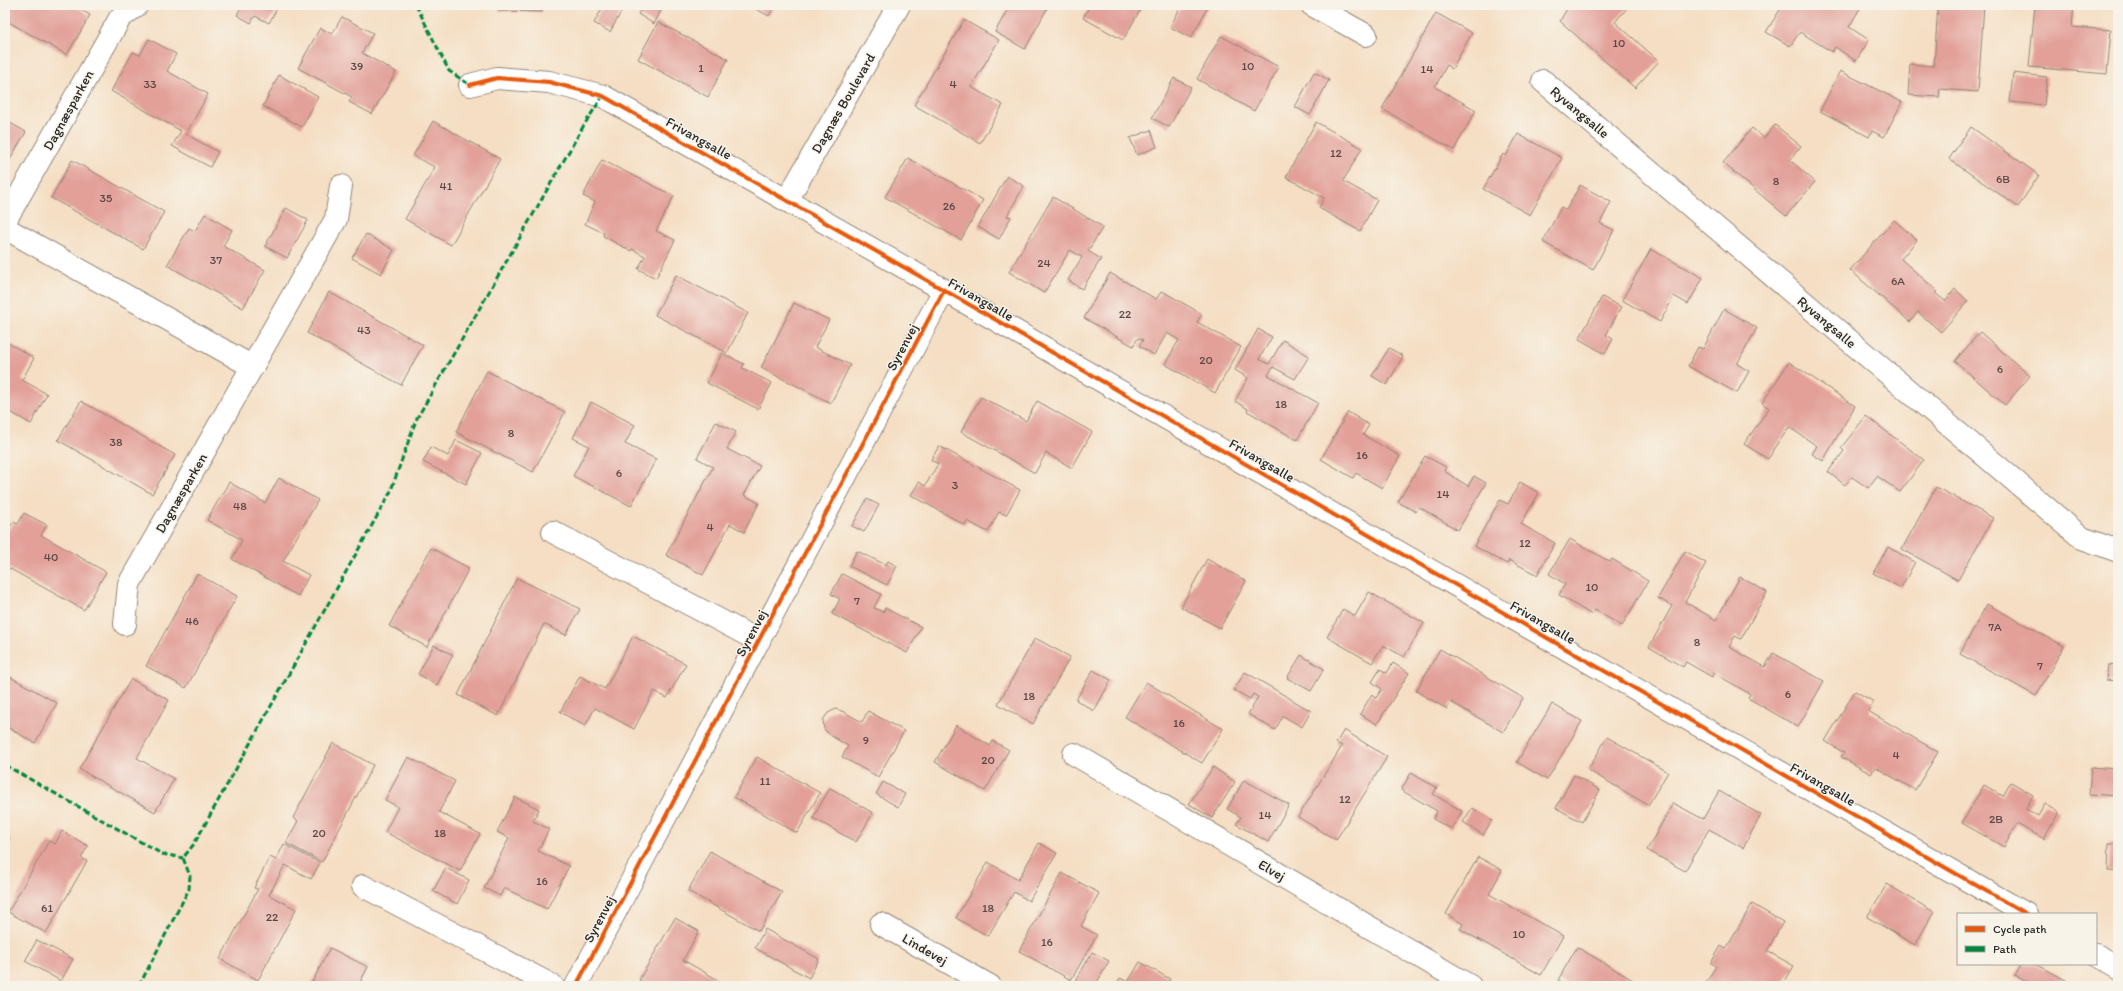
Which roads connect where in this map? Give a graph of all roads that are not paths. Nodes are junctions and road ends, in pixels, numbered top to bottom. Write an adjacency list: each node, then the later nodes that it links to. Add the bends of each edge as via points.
1 (137, 5): 9 (street, Dagnæsparken, via 120,18)
2 (899, 5): 8 (street, Dagnæs Boulevard)
3 (1312, 5): 4 (street)
4 (1366, 35)
5 (1543, 81): 14 (street, Ryvangsalle, via 2082,538)
6 (470, 85): 8 (street, Frivangsalle, via 497,78 549,82 603,96)
7 (341, 186): 12 (street, Dagnæsparken, via 336,219)
8 (787, 200): 11 (street, Frivangsalle)
9 (5, 221)
10 (5, 228): 12 (street)
11 (944, 290): 16 (street, Syrenvej); 19 (street, Frivangsalle)
12 (253, 367): 15 (street, Dagnæsparken, via 129,584)
13 (553, 532): 16 (street, Syrenvej)
14 (2118, 552)
15 (125, 624)
16 (759, 641): 24 (street, Syrenvej)
17 (1074, 754): 26 (street, Elvej)
18 (363, 886): 23 (street)
19 (2024, 913)
20 (881, 924): 25 (street, Lindevej)
21 (2097, 956): 22 (street)
22 (2118, 967)
23 (553, 986)
24 (576, 986)
25 (990, 986)
26 (1470, 986)

